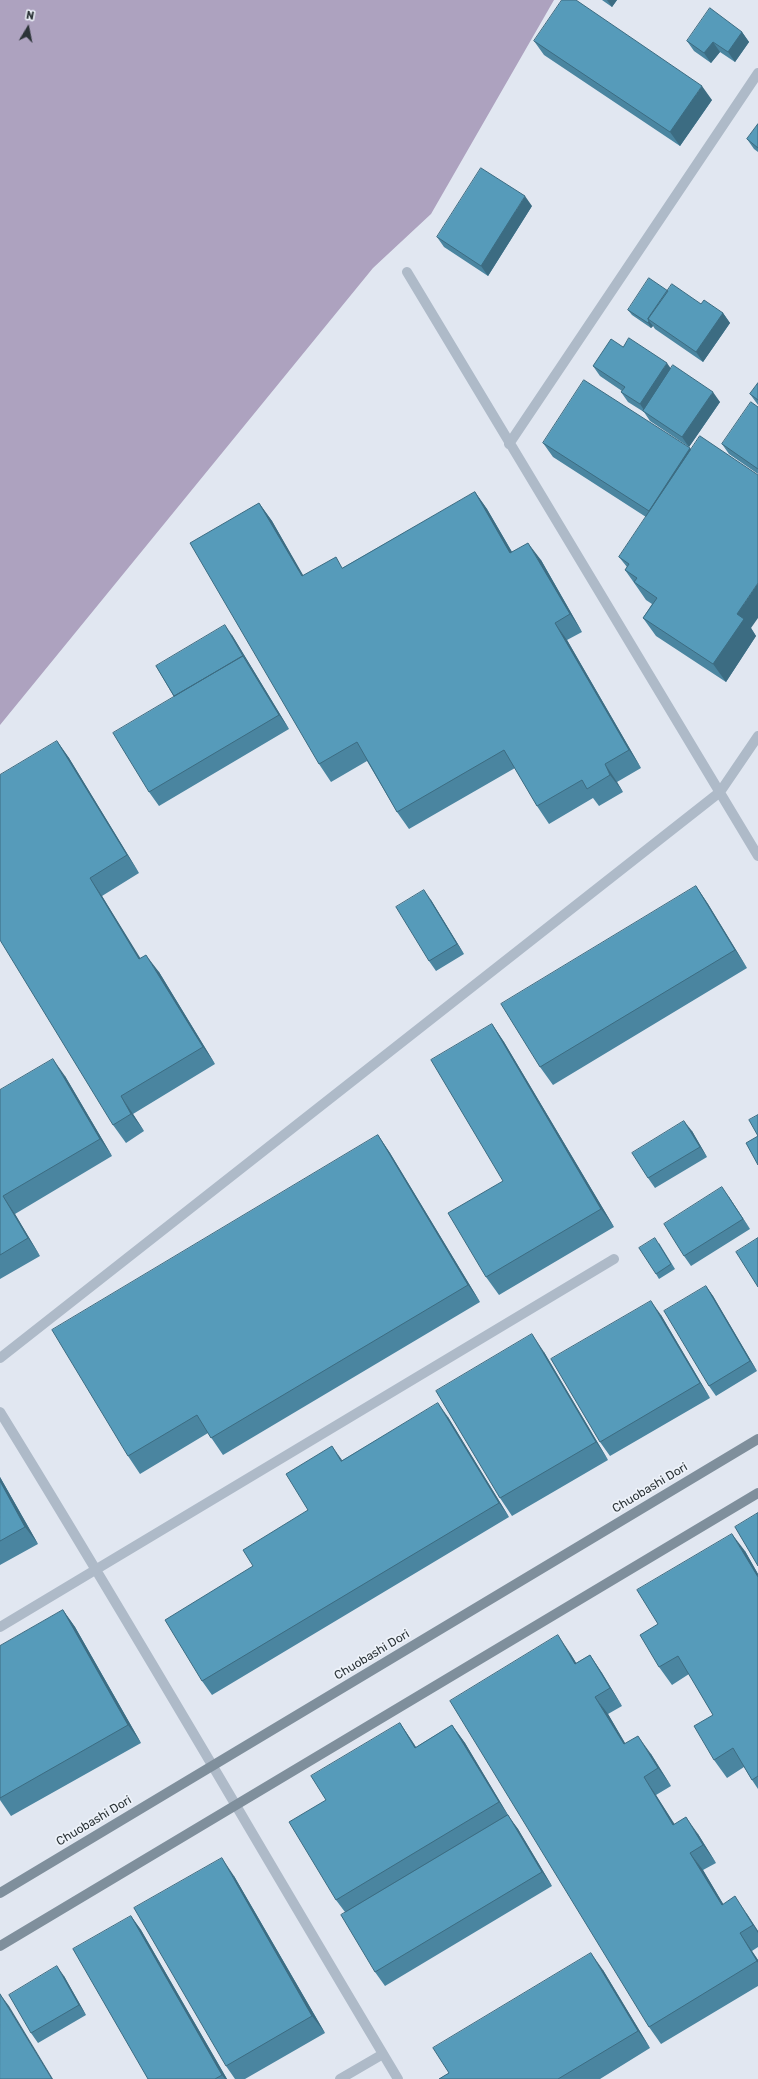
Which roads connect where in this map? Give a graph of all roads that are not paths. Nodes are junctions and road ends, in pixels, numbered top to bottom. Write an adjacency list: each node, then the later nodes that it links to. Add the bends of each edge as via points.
1 (758, 73): 3 (street)
2 (407, 272): 3 (street)
3 (509, 444): 5 (street)
4 (758, 736): 5 (street)
5 (720, 792): 6 (street); 8 (street)
6 (758, 856)
7 (614, 1259): 12 (street)
8 (0, 1358)
9 (0, 1412): 12 (street)
10 (758, 1439): 14 (main road, Chuobashi Dori)
11 (758, 1492): 15 (main road)
12 (97, 1569): 13 (street); 14 (street)
13 (0, 1627)
14 (212, 1766): 15 (street); 16 (main road, Chuobashi Dori)
15 (235, 1806): 17 (main road); 18 (street)
16 (0, 1893)
17 (0, 1946)
18 (383, 2054): 19 (street); 20 (street)
19 (340, 2079)
20 (398, 2079)

